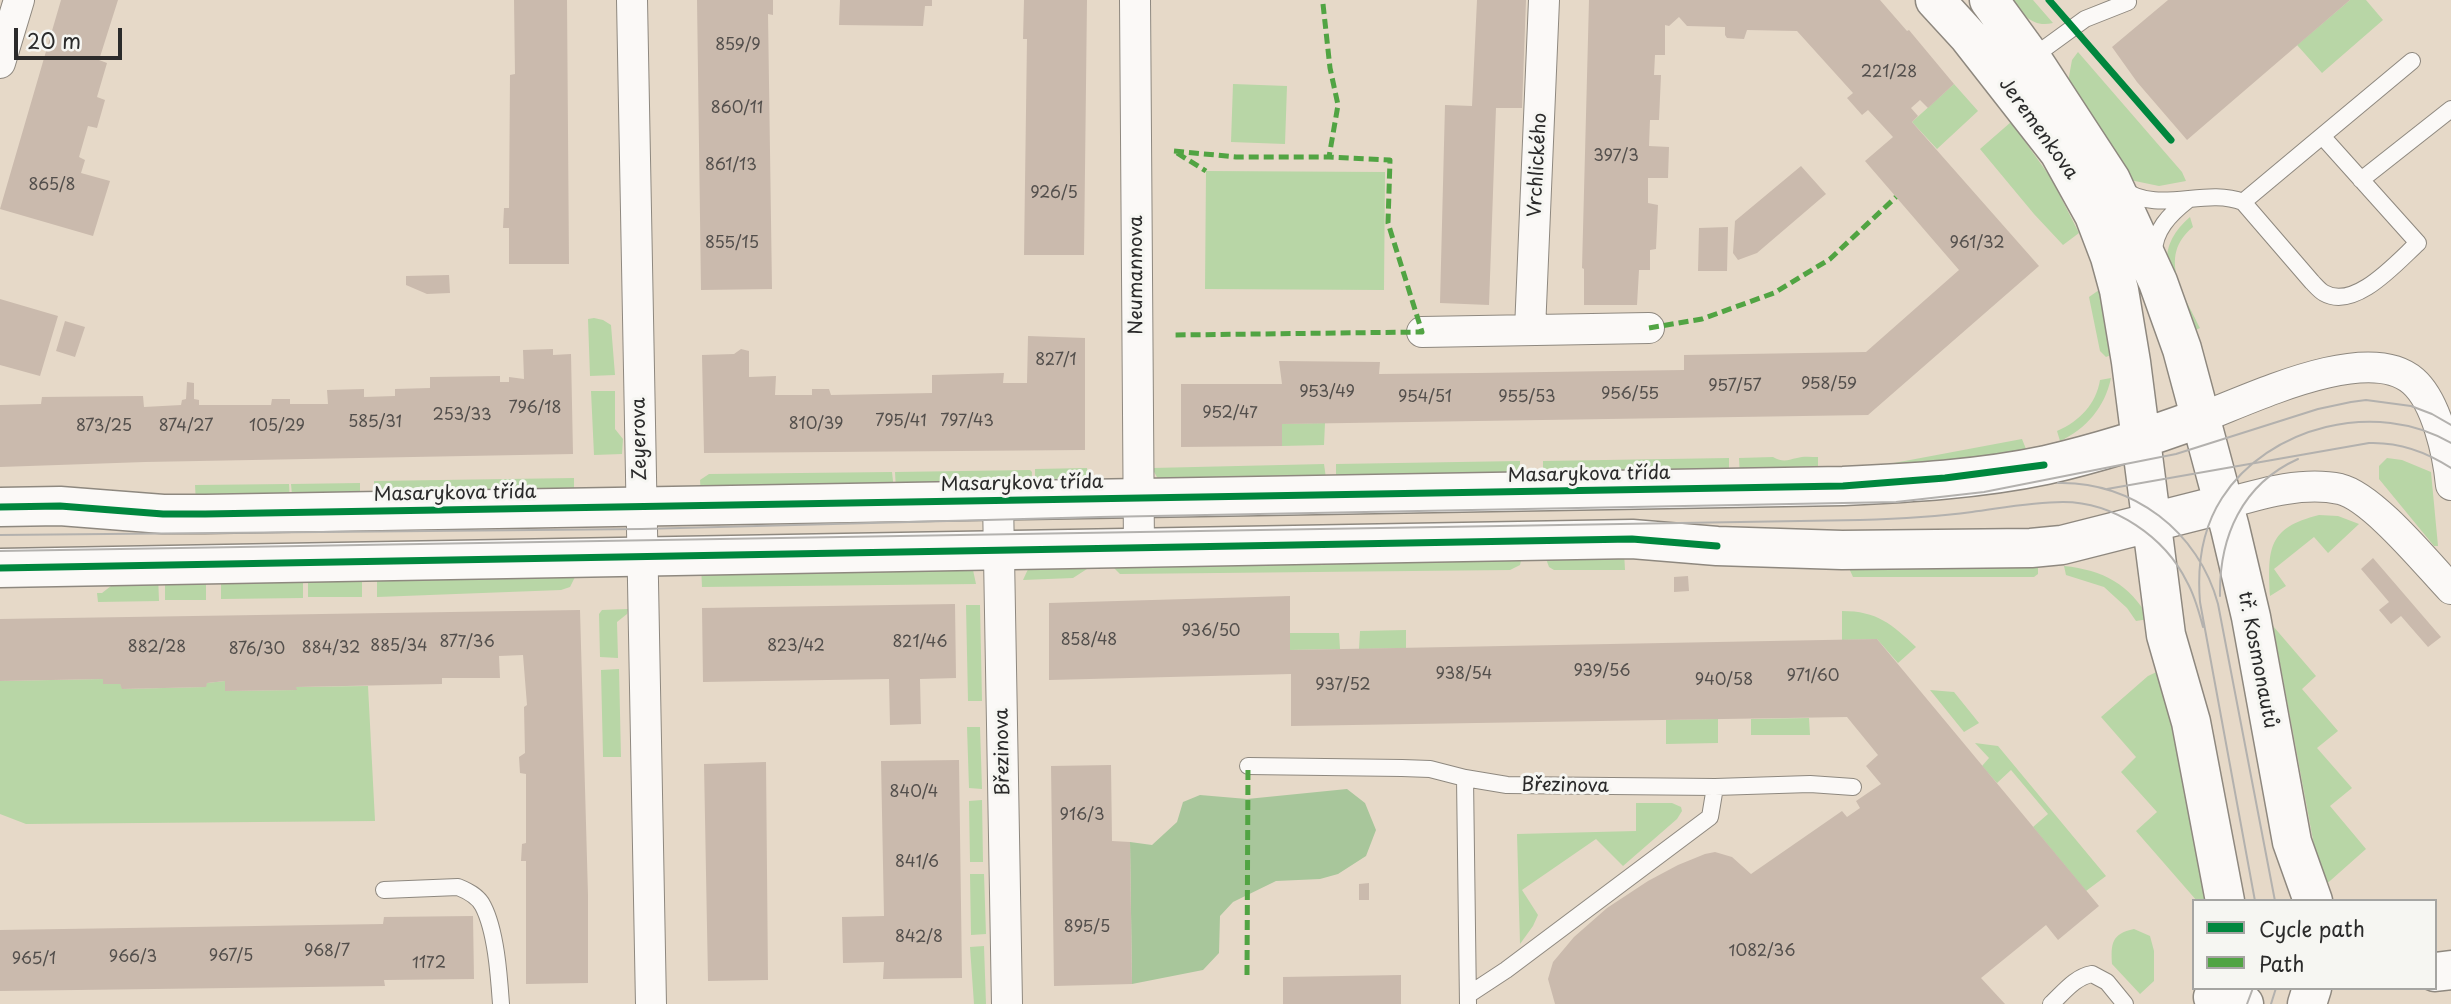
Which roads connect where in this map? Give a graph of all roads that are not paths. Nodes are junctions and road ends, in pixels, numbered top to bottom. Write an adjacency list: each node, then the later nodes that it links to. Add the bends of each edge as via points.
1 (19, 0): 8 (street)
2 (632, 0): 25 (street, Zeyerova)
3 (1135, 0): 22 (street, Neumannova)
4 (1544, 0): 17 (street, Vrchlického)
5 (2126, 0): 6 (lane, via 2085,19)
6 (1987, 36): 11 (street, Jeremenkova); 20 (street, Jeremenkova, via 2059,152 2103,237 2119,290)
7 (2412, 61): 10 (lane)
8 (0, 62)
9 (2451, 109): 12 (lane)
10 (2322, 136): 12 (lane); 14 (lane)
11 (2110, 180): 13 (lane, via 2147,200); 15 (street, Jeremenkova)
12 (2361, 180): 14 (lane, via 2418,243 2373,283 2351,295 2324,293)
13 (2188, 200): 14 (lane, via 2229,197); 15 (lane, via 2173,212 2157,236 2153,251)
14 (2243, 202)
15 (2158, 282): 19 (street, Jeremenkova)
16 (1649, 328): 17 (street)
17 (1530, 330): 18 (street)
18 (1422, 332)
19 (2200, 418): 20 (street); 21 (street, via 2315,375 2385,369 2402,374 2422,392 2442,438); 24 (street, tř. Kosmonautů)
20 (2143, 440): 22 (street, Masarykova třída, via 2044,465 1887,484); 27 (street, Jeremenkova)
21 (2451, 485)
22 (1139, 498): 23 (street, Masarykova třída); 28 (street, Neumannova)
23 (998, 500): 25 (street, Masarykova třída); 30 (street, Březinova)
24 (2224, 504): 27 (street); 32 (street, via 2293,489 2342,490 2380,515); 39 (street, tř. Kosmonautů, via 2292,842)
25 (642, 506): 26 (street, Masarykova třída, via 205,514); 29 (street, Zeyerova)
26 (0, 507)
27 (2153, 522): 28 (street, via 2062,545 2031,548 1842,550 1632,540); 38 (street, via 2166,635 2191,722)
28 (1139, 549): 30 (street)
29 (643, 557): 30 (street); 31 (street); 42 (street, Zeyerova)
30 (1000, 566): 43 (street, Březinova)
31 (0, 568)
32 (2451, 589)
33 (1248, 766): 34 (lane, Březinova, via 1430,769)
34 (1465, 778): 36 (lane, Březinova, via 1507,785); 40 (lane)
35 (1853, 786): 36 (lane, Březinova)
36 (1714, 787): 40 (lane, via 1710,817)
37 (384, 890): 41 (lane, via 458,887 476,898 488,918)
38 (2225, 899)
39 (2312, 899)
40 (1468, 999)
41 (501, 1004)
42 (651, 1004)
43 (1007, 1004)
44 (2051, 1004): 45 (lane, via 2075,981 2092,974 2107,982)
45 (2126, 1004)

